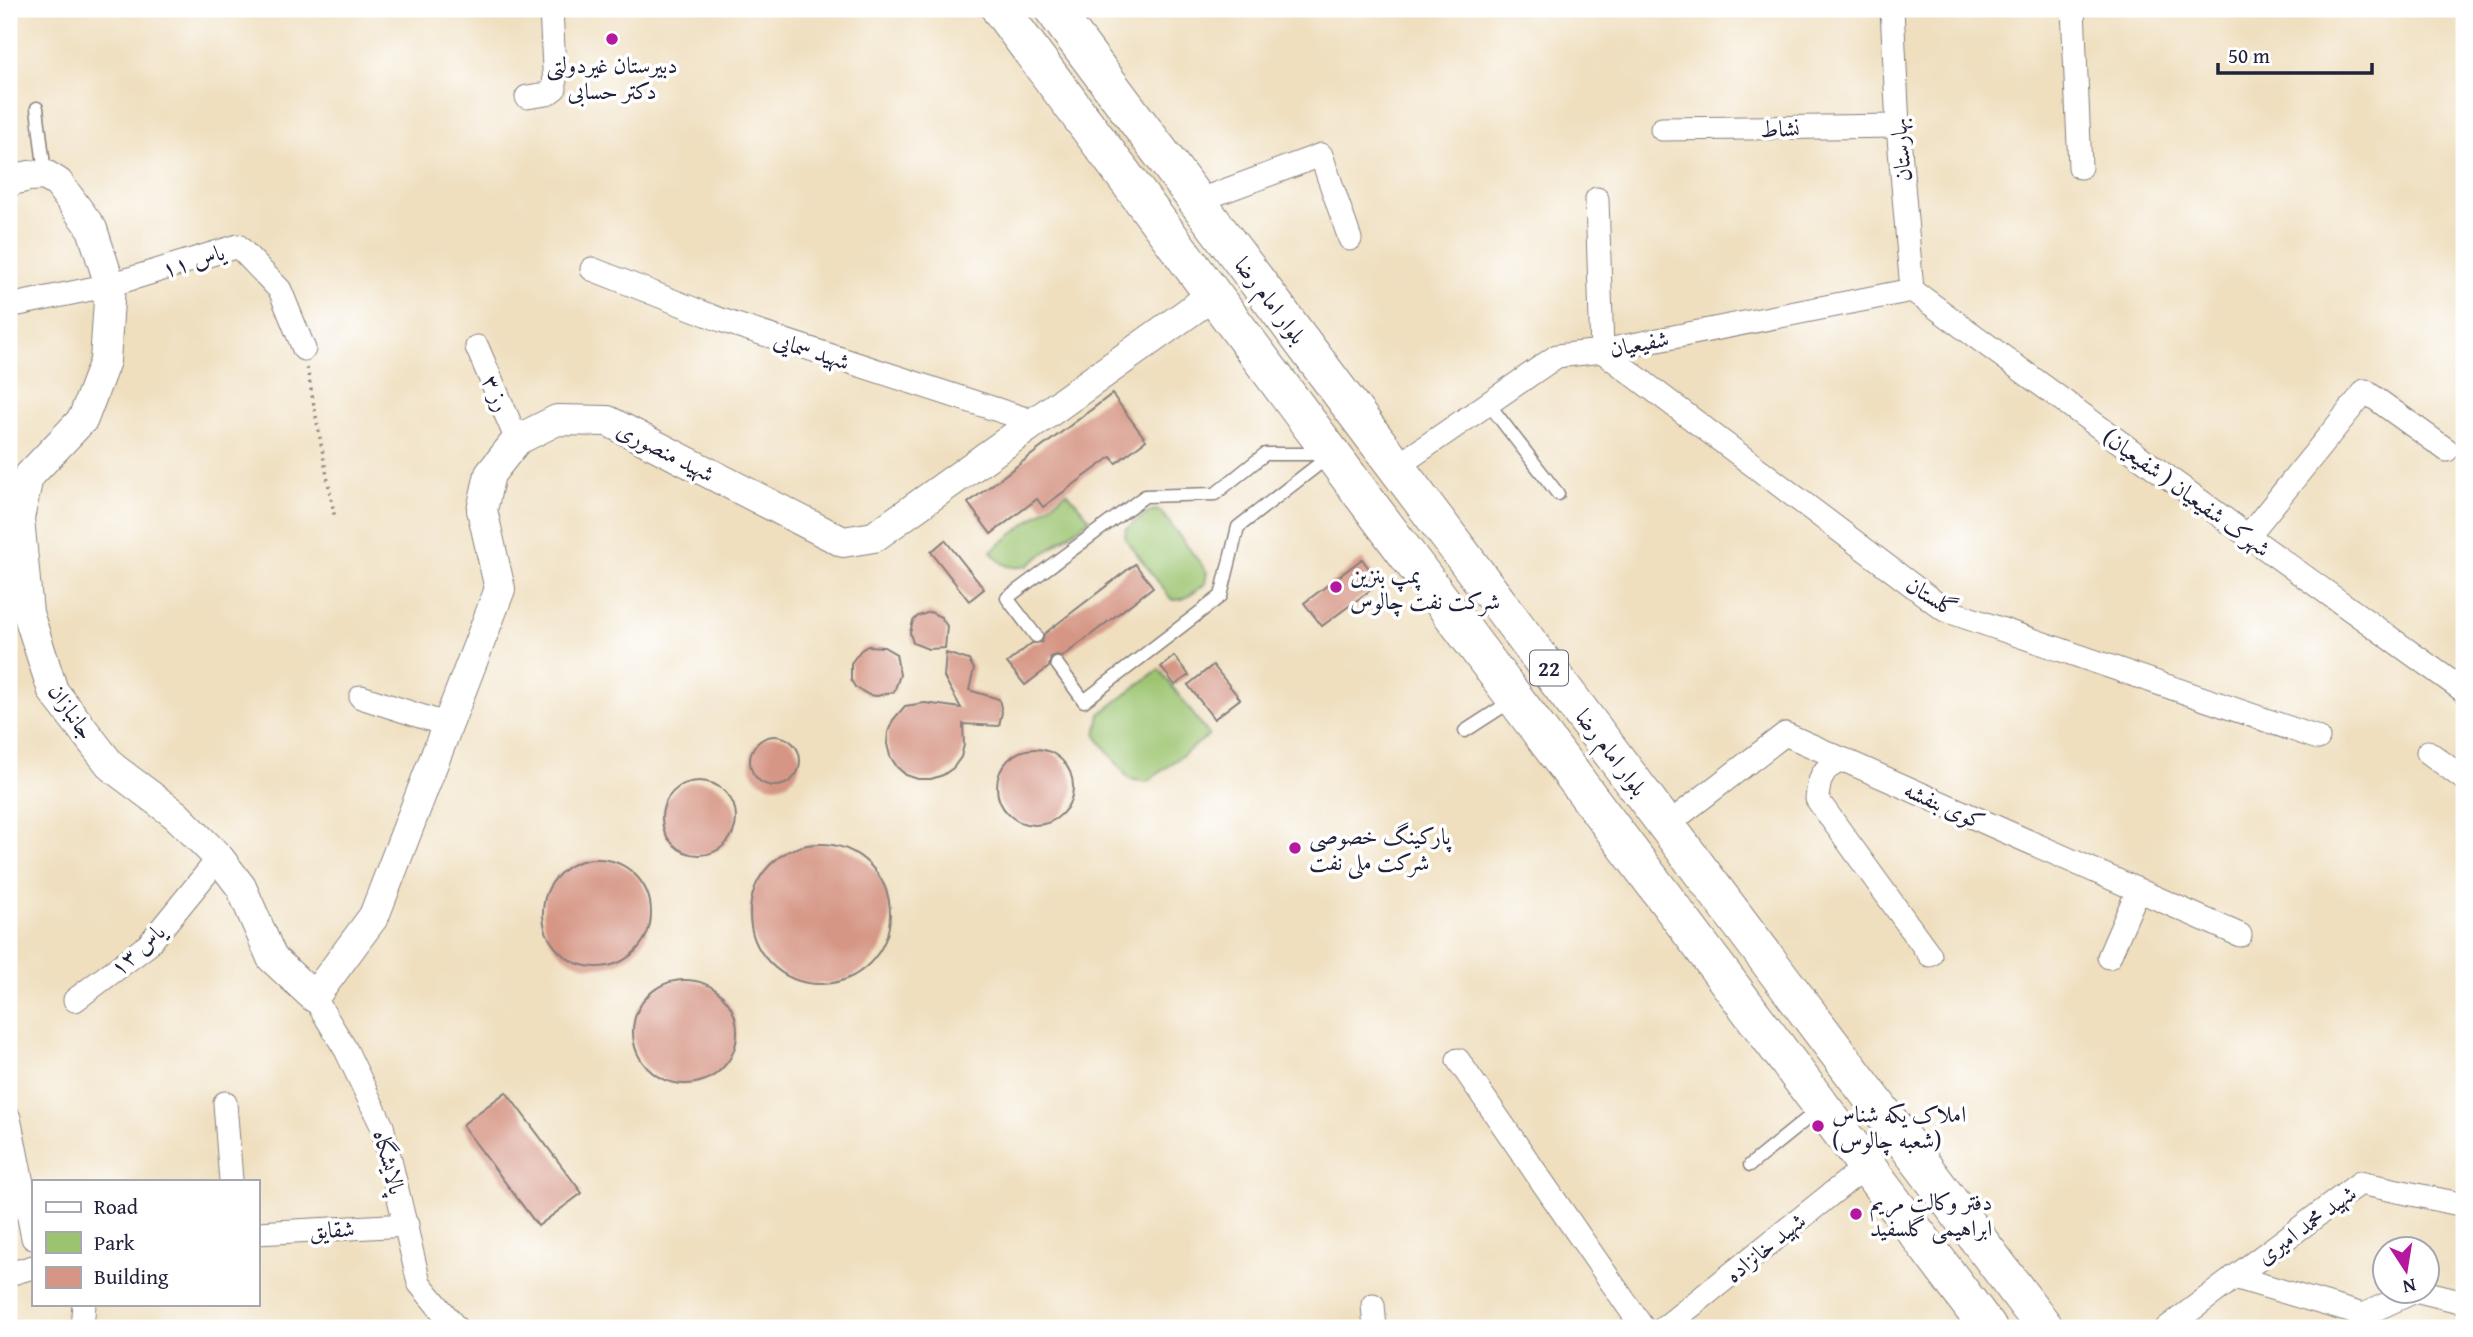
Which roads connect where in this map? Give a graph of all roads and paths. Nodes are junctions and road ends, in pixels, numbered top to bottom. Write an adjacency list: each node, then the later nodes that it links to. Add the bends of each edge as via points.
1 (551, 9): 6 (street, via 555,88)
2 (996, 9): 19 (main road, بلوار امام رضا)
3 (1053, 9): 14 (main road, بلوار امام رضا / 22)
4 (1892, 9): 8 (street, بهارستان)
5 (2073, 9): 10 (street)
6 (527, 97)
7 (37, 108): 11 (lane)
8 (1898, 126): 9 (street, نشاط); 18 (street, بهارستان)
9 (1662, 130)
10 (2080, 167)
11 (45, 175): 12 (street); 17 (street, جانبازان, via 58,183 92,229)
12 (9, 181)
13 (1597, 199): 23 (street)
14 (1197, 201): 15 (street, via 1321,155); 26 (main road, بلوار امام رضا / 22)
15 (1350, 239)
16 (592, 270): 25 (street, شهید سمایی, via 721,320)
17 (110, 285): 20 (street); 22 (street, یاس ۱۱, via 238,246 280,290); 47 (street, جانبازان, via 105,361 83,419 28,477 19,518 28,613 53,691 113,767 176,815)
18 (1912, 290): 23 (street, شفیعیان); 33 (street, شهرک شفیعیان ( شفیعیان))
19 (1213, 295): 25 (street, شهید منصوری); 29 (main road, بلوار امام رضا)
20 (9, 306)
21 (477, 347): 27 (street, رز ۳)
22 (304, 349): 32 (path)
23 (1602, 351): 24 (street, شفیعیان, via 1557,356); 42 (street, گلستان, via 1945,610)
24 (1488, 403): 30 (street, شفیعیان); 31 (lane)
25 (1035, 422): 27 (street, شهید منصوری, via 874,537 843,542 608,421 557,420)
26 (1366, 427): 29 (main road); 30 (main road, بلوار امام رضا / 22)
27 (517, 440): 40 (street, شهید منصوری, via 490,474 482,510 500,589)
28 (2446, 450): 33 (street, via 2365,391)
29 (1332, 454): 34 (lane, via 1265,454 1214,494 1145,496 1007,598); 35 (lane, via 1238,527 1221,596 1084,701); 39 (main road, بلوار امام رضا)
30 (1396, 467): 36 (main road, بلوار امام رضا / 22)
31 (1558, 494)
32 (335, 519)
33 (2248, 536): 37 (street, شهرک شفیعیان ( شفیعیان))
34 (1036, 636)
35 (1056, 664)
36 (1551, 671): 39 (main road); 46 (main road, بلوار امام رضا / 22)
37 (2464, 691)
38 (360, 697): 40 (street)
39 (1516, 698): 41 (lane); 56 (main road, بلوار امام رضا)
40 (448, 725): 52 (street, شهید منصوری, via 374,916)
41 (1465, 730)
42 (2318, 738)
43 (2428, 752): 45 (street)
44 (1845, 760): 46 (street, کوی بنفشه, via 1785,734); 48 (street, کوی بنفشه); 50 (street, via 1831,764 1818,780 1817,799)
45 (2464, 779)
46 (1667, 825): 79 (main road, بلوار امام رضا / 22)
47 (219, 858): 52 (street, جانبازان, via 241,887 272,958); 53 (street, یاس ۱۳, via 148,945)
48 (2138, 890): 49 (street, کوی بنفشه); 51 (street)
49 (2240, 935)
50 (1930, 955)
51 (2109, 957)
52 (314, 997): 62 (street, پالایشگاه, via 346,1050 382,1126)
53 (75, 1000)
54 (1458, 1060): 76 (street)
55 (225, 1103): 60 (street)
56 (1822, 1106): 58 (lane); 59 (main road, بلوار امام رضا)
57 (9, 1118): 63 (street)
58 (1750, 1165)
59 (1866, 1166): 77 (street, شهید خانزاده); 78 (main road, بلوار امام رضا)
60 (231, 1180)
61 (2464, 1205): 67 (street, شهید محمد امیری, via 2360,1183)
62 (407, 1225): 64 (street, شقایق); 74 (street, پالایشگاه, via 419,1283)
63 (32, 1233)
64 (259, 1233)
65 (32, 1267): 66 (street)
66 (9, 1274)
67 (2234, 1277): 72 (street, via 2363,1315); 80 (street, شهید محمد امیری)
68 (2442, 1297): 69 (street)
69 (2464, 1302)
70 (1373, 1305): 75 (street)
71 (84, 1306): 73 (street)
72 (2383, 1306)
73 (82, 1328)
74 (456, 1328)
75 (1375, 1328)
76 (1643, 1328)
77 (1664, 1328)
78 (1988, 1328)
79 (2045, 1328)
80 (2166, 1328)

